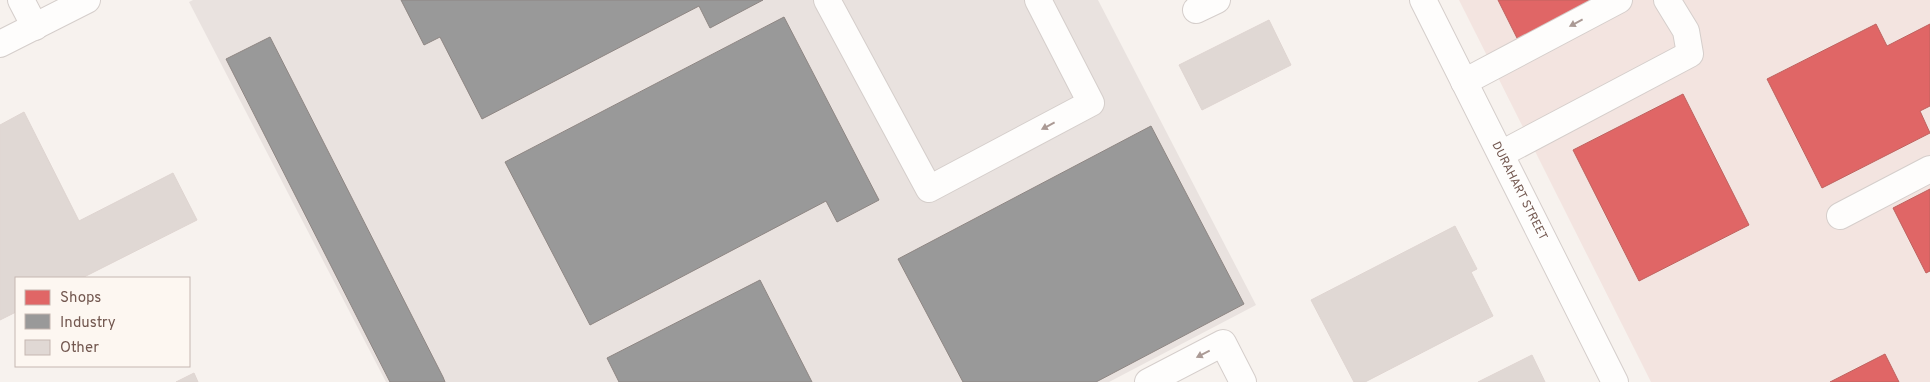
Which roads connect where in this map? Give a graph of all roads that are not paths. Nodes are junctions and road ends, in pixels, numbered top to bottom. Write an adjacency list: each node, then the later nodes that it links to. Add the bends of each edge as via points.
1 (21, 0): 8 (street)
2 (87, 0): 8 (street)
3 (827, 0): 4 (street, one-way to 3, via 1091,103 929,189)
4 (1038, 0)
5 (1423, 0): 10 (street, DURAHART STREET)
6 (1619, 0): 10 (street, one-way to 10)
7 (1667, 0): 11 (street, via 1686,31 1690,54)
8 (34, 26): 9 (street)
9 (0, 44)
10 (1464, 82): 11 (street, DURAHART STREET)
11 (1501, 154): 16 (street, DURAHART STREET)
12 (1930, 169): 13 (street)
13 (1840, 216)
14 (1148, 382): 15 (street, one-way to 14, via 1223,343)
15 (1243, 382)
16 (1615, 382)

